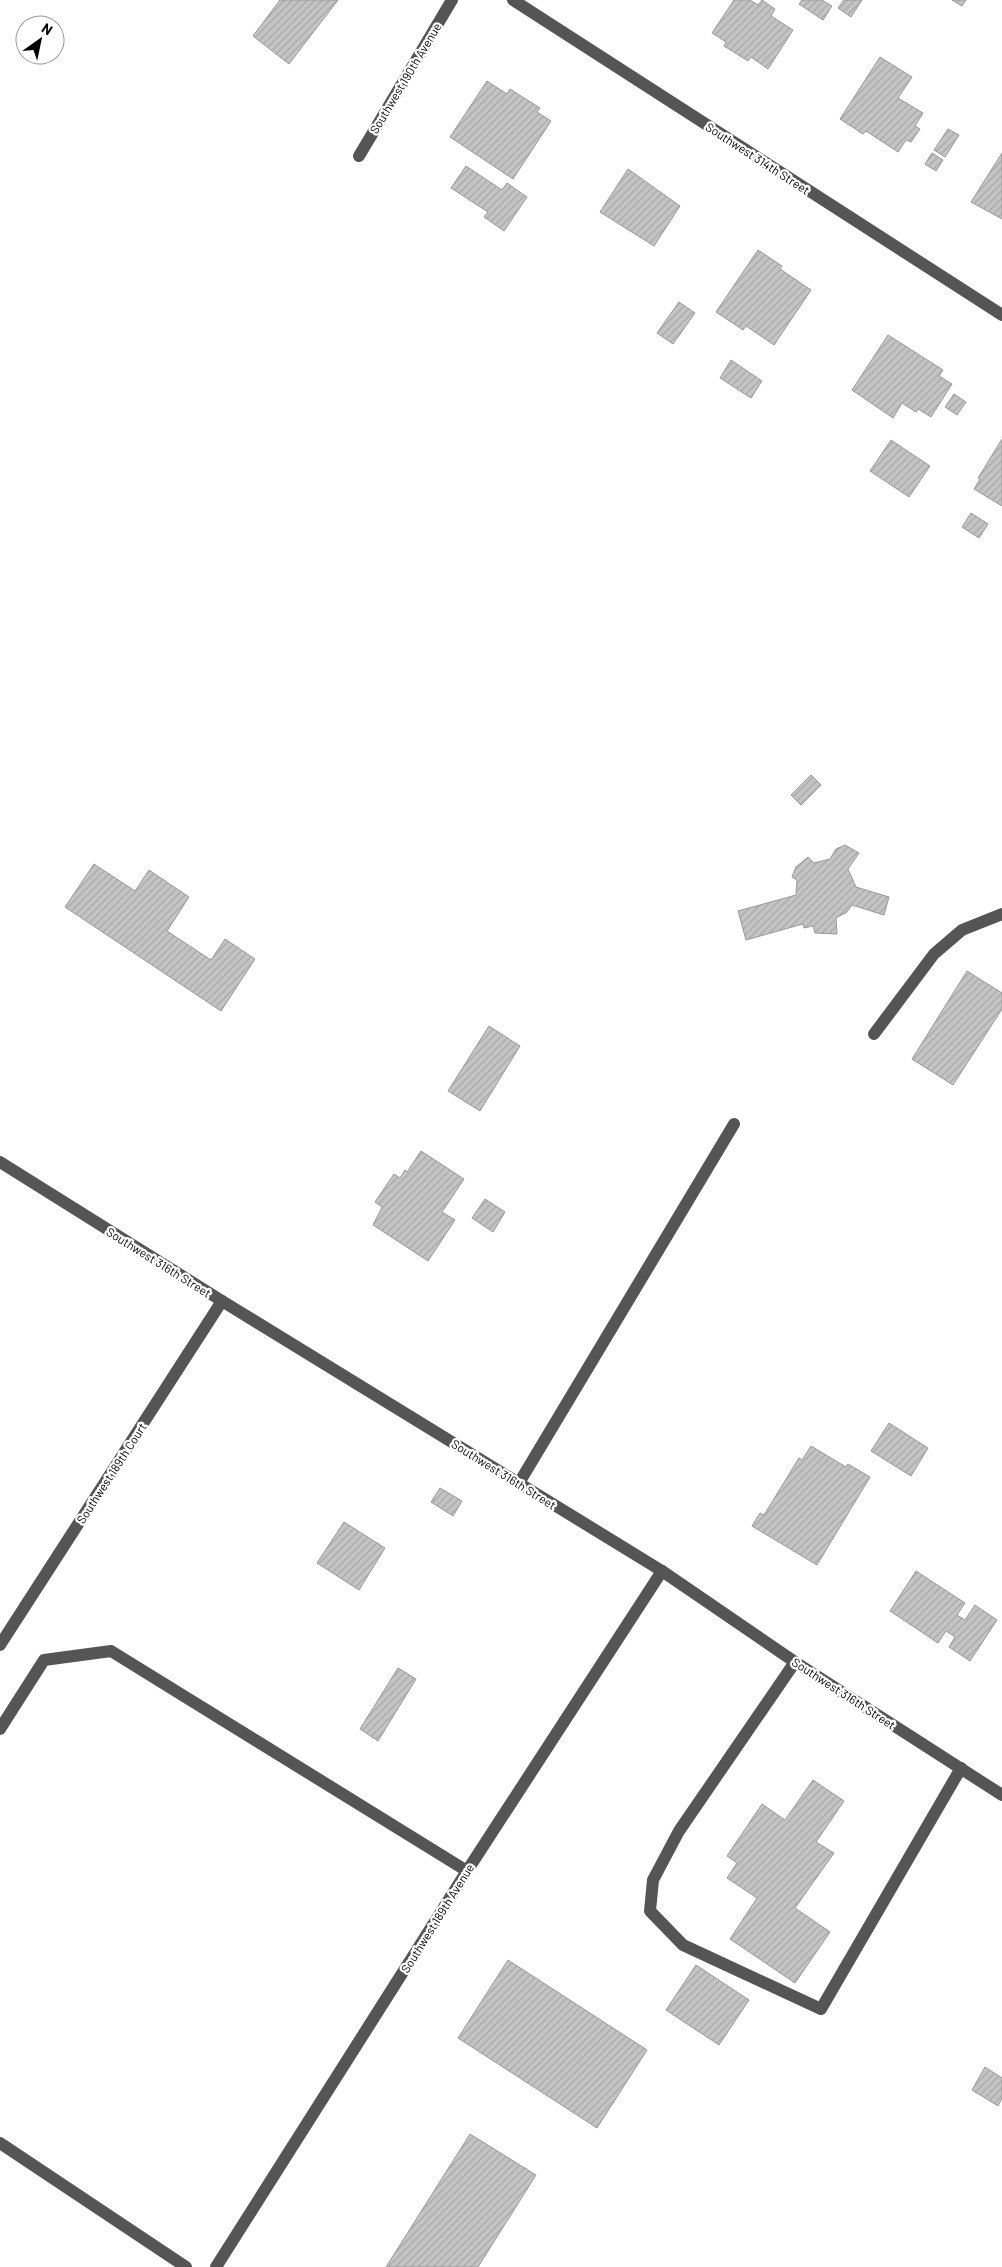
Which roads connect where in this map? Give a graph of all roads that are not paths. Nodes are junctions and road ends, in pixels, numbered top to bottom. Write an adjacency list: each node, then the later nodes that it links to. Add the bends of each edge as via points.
1 (452, 0): 3 (street, Southwest 190th Avenue)
2 (513, 0): 4 (street, Southwest 314th Street)
3 (359, 156)
4 (1002, 315)
5 (1002, 914): 6 (street, via 962,930 934,954)
6 (874, 1034)
7 (734, 1124): 10 (street)
8 (0, 1162): 9 (street, Southwest 316th Street)
9 (222, 1302): 10 (street, Southwest 316th Street); 12 (street, Southwest 189th Court)
10 (519, 1483): 11 (street, Southwest 316th Street)
11 (662, 1571): 13 (street, Southwest 316th Street); 17 (street, Southwest 189th Avenue)
12 (0, 1645)
13 (795, 1662): 15 (street, Southwest 316th Street); 15 (street, via 679,1831 653,1880 650,1911 683,1945 821,2009)
14 (0, 1729): 17 (street, via 44,1660 111,1651)
15 (961, 1768): 16 (street, Southwest 316th Street)
16 (1002, 1795)
17 (467, 1871): 20 (street, Southwest 189th Avenue)
18 (0, 2144): 19 (street)
19 (186, 2267)
20 (216, 2267)

